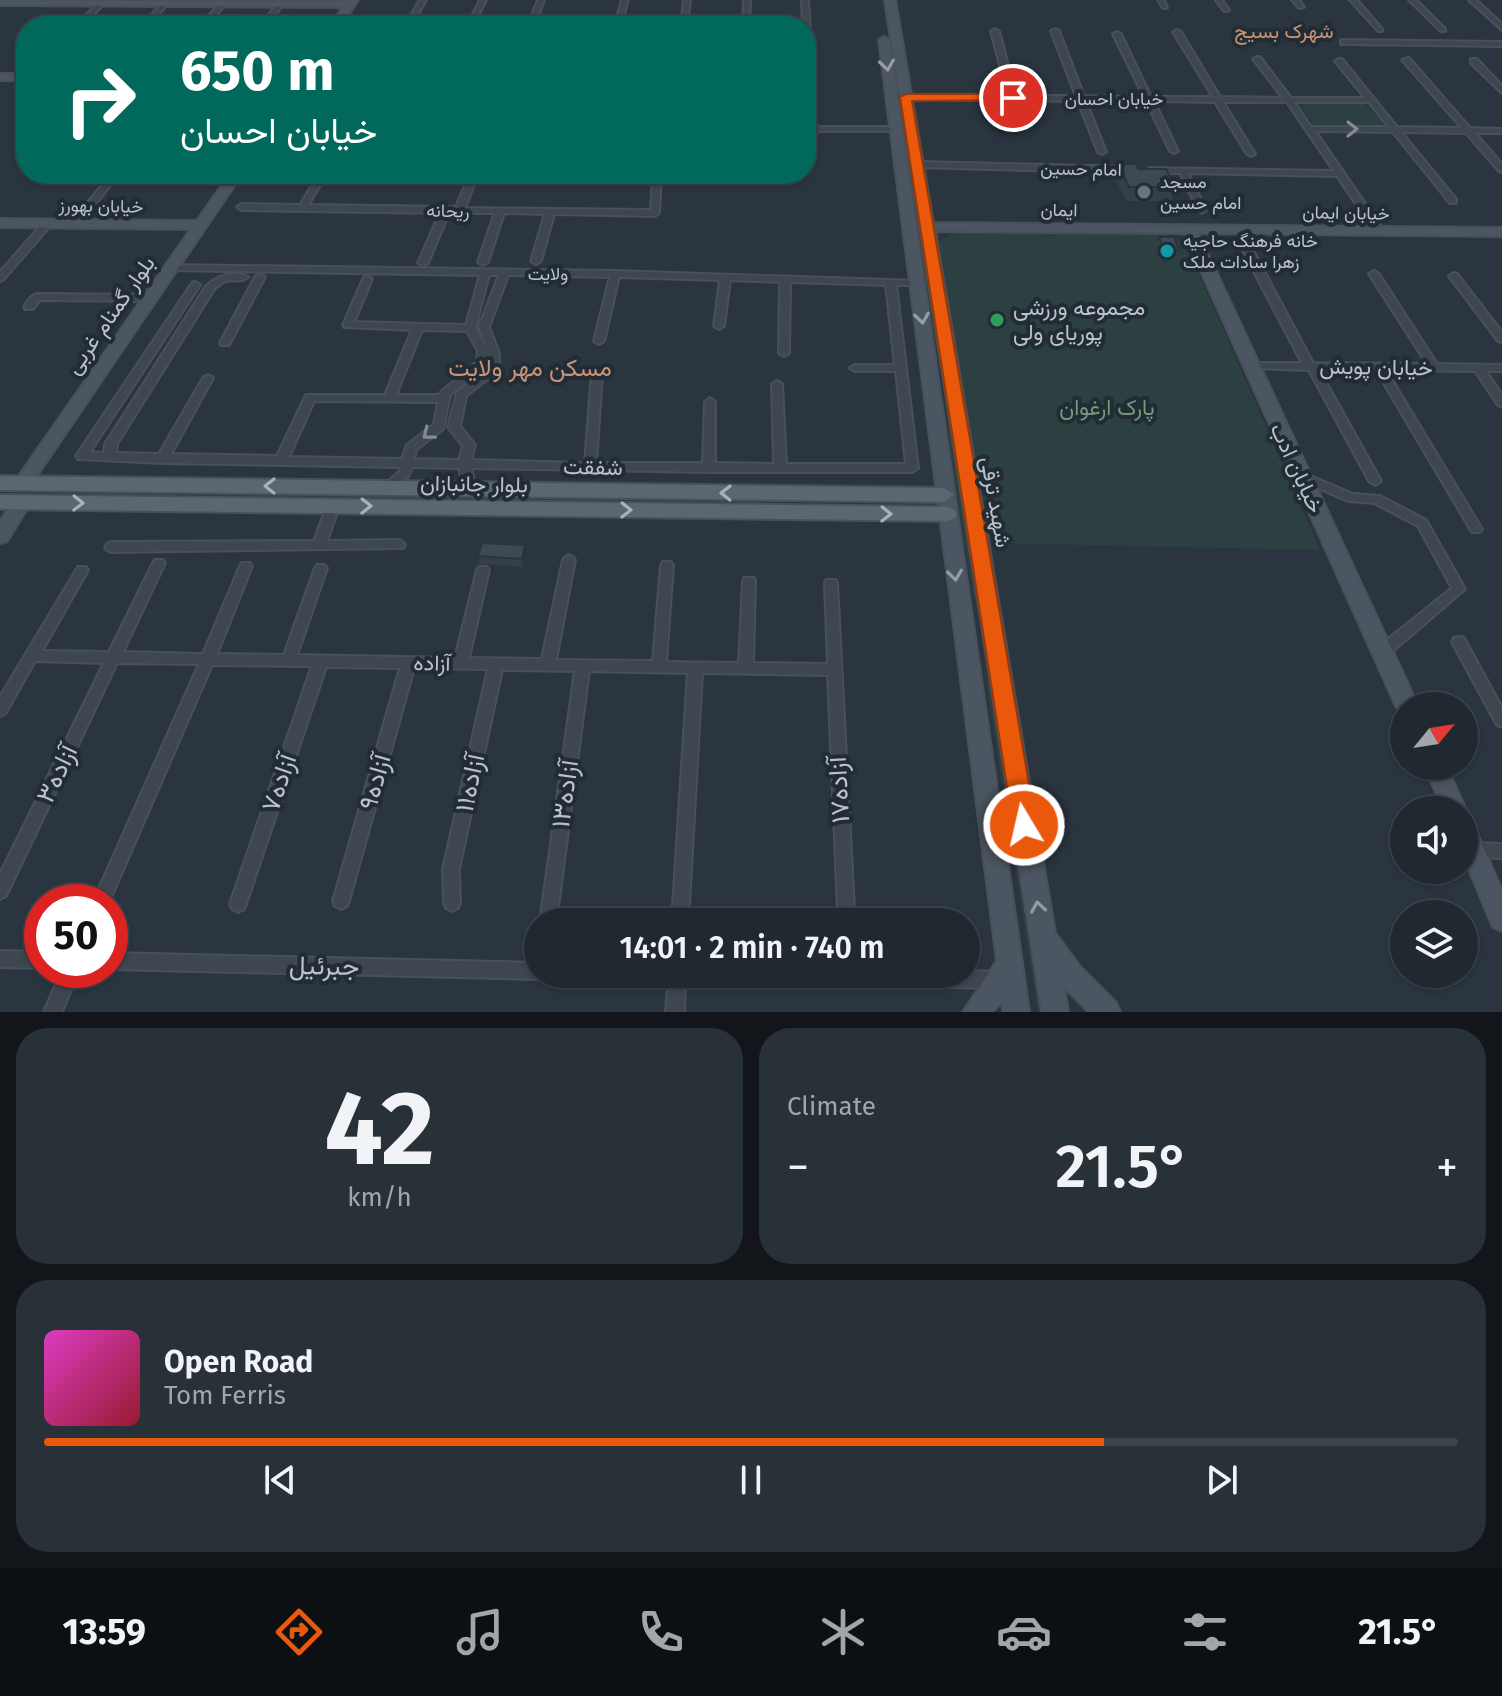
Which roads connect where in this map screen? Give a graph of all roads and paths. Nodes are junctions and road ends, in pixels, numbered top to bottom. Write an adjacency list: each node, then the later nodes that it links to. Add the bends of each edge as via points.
1 (878, 0): 40 (main road, شهید ترقی, one-way to 40)
2 (890, 0): 40 (main road, شهید ترقی)
3 (1219, 0): 21 (street)
4 (1295, 0): 20 (street)
5 (1353, 0): 27 (street)
6 (1412, 0): 28 (street)
7 (1472, 0): 26 (street)
8 (17, 1): 9 (main road); 11 (main road)
9 (77, 1): 16 (main road)
10 (352, 1): 15 (main road)
11 (0, 2)
12 (135, 2): 16 (main road); 17 (main road)
13 (193, 2): 17 (main road); 18 (main road)
14 (254, 2): 18 (main road); 19 (main road)
15 (306, 2): 19 (main road)
16 (102, 3): 22 (street)
17 (165, 3): 23 (street)
18 (223, 4): 24 (street)
19 (280, 4): 25 (street)
20 (1301, 7)
21 (1226, 10)
22 (88, 16)
23 (154, 16)
24 (212, 16)
25 (271, 16)
26 (1502, 28)
27 (1380, 30)
28 (1443, 30)
29 (995, 31): 41 (street)
30 (1055, 31): 42 (street)
31 (1177, 32): 44 (street)
32 (1117, 34): 43 (street)
33 (1344, 42): 34 (street)
34 (1502, 44)
35 (1257, 59): 45 (street)
36 (1406, 60): 51 (street)
37 (1339, 61): 46 (street)
38 (1474, 61): 39 (street)
39 (1502, 91)
40 (899, 97): 41 (street, خیابان احسان); 48 (main road, شهید ترقی); 56 (main road, شهید ترقی)
41 (1013, 98): 42 (street, خیابان احسان)
42 (1081, 98): 43 (street, خیابان احسان); 54 (street)
43 (1149, 99): 44 (street, خیابان احسان); 53 (street)
44 (1218, 99): 45 (street, خیابان احسان); 55 (street)
45 (1289, 100): 46 (street, خیابان احسان); 49 (street)
46 (1371, 100): 50 (street)
47 (816, 129): 48 (street)
48 (896, 129): 99 (main road, شهید ترقی)
49 (1311, 129): 50 (street, one-way to 50); 59 (street)
50 (1394, 130): 51 (street); 65 (street)
51 (1468, 131): 52 (street); 57 (street)
52 (1502, 131)
53 (1174, 151)
54 (1102, 152)
55 (1251, 154)
56 (917, 165): 58 (street, امام حسین); 77 (main road, شهید ترقی)
57 (1502, 169)
58 (1183, 171): 59 (street, امام حسین); 68 (street)
59 (1341, 174): 80 (street)
60 (107, 184): 75 (street)
61 (229, 184): 76 (main road, بلوار گمنام غربی)
62 (317, 184): 67 (street)
63 (470, 184): 70 (street)
64 (656, 184): 72 (street, ریحانه, via 655,213)
65 (1453, 201)
66 (241, 207): 67 (street, ریحانه)
67 (303, 207): 69 (street, ریحانه)
68 (1202, 210)
69 (445, 211): 70 (street, ریحانه); 86 (street)
70 (459, 211): 71 (street, ریحانه)
71 (500, 212): 72 (street, ریحانه); 85 (street)
72 (550, 212): 84 (street)
73 (0, 223): 74 (main road, خیابان بهورز)
74 (47, 224): 75 (main road, خیابان بهورز); 92 (street)
75 (75, 224): 76 (main road, خیابان بهورز)
76 (201, 225): 87 (main road, بلوار گمنام غربی)
77 (928, 227): 78 (main road, ایمان); 83 (main road, شهید ترقی)
78 (962, 227): 79 (main road, ایمان); 83 (main road, via 938,237)
79 (1189, 229): 80 (main road, خیابان ایمان); 110 (main road, خیابان ادب)
80 (1379, 231): 81 (main road, خیابان ایمان)
81 (1502, 232)
82 (1244, 243): 111 (street)
83 (930, 249): 121 (main road, شهید ترقی)
84 (536, 261)
85 (483, 262)
86 (423, 263)
87 (171, 268): 93 (street); 101 (main road, بلوار گمنام غربی)
88 (1374, 274): 113 (street)
89 (1454, 276): 106 (street)
90 (260, 277): 95 (street); 108 (street); 127 (street, via 229,277 211,286 111,444)
91 (615, 277): 94 (street); 96 (street); 107 (street)
92 (0, 278)
93 (484, 278): 94 (street); 95 (street); 105 (street)
94 (502, 278): 131 (street, via 484,327 494,365 461,395 454,427 469,445)
95 (367, 279): 104 (street, via 348,325)
96 (725, 279): 97 (street); 103 (street)
97 (785, 280): 98 (street); 109 (street)
98 (891, 282): 99 (street); 115 (street)
99 (917, 283): 122 (main road, شهید ترقی, one-way to 122)
100 (195, 285): 127 (street, شفقت, via 82,456)
101 (151, 298): 102 (street, via 37,297); 140 (main road, بلوار گمنام غربی)
102 (29, 307)
103 (719, 326)
104 (418, 327): 105 (street); 123 (street)
105 (470, 328): 124 (street, via 483,351 482,363)
106 (1502, 339)
107 (599, 341)
108 (225, 343)
109 (784, 353)
110 (1250, 366): 111 (street, خیابان پویش); 135 (main road, خیابان ادب)
111 (1310, 366): 112 (street, خیابان پویش); 136 (street)
112 (1379, 367): 113 (street, خیابان پویش); 145 (street)
113 (1434, 367): 116 (street, خیابان پویش)
114 (855, 368): 115 (street)
115 (901, 368): 134 (street, شفقت, via 912,468)
116 (1478, 368): 117 (street, خیابان پویش); 126 (street)
117 (1502, 368)
118 (597, 373): 132 (street)
119 (208, 378): 128 (street)
120 (777, 384): 134 (street)
121 (952, 392): 122 (main road); 161 (main road, شهید ترقی)
122 (932, 393): 143 (main road, شهید ترقی)
123 (389, 399): 124 (street); 129 (street, via 310,397)
124 (444, 399): 130 (street, one-way to 130, via 439,426 411,448)
125 (710, 402): 133 (street)
126 (1502, 403)
127 (113, 457): 128 (street, شفقت)
128 (162, 459): 129 (street, شفقت)
129 (281, 461): 130 (street, شفقت)
130 (406, 463): 131 (street, شفقت); 138 (street, via 404,474)
131 (464, 464): 132 (street, شفقت); 139 (street)
132 (590, 467): 133 (street, شفقت)
133 (709, 468): 134 (street, شفقت)
134 (780, 468)
135 (1301, 476): 162 (main road, خیابان ادب); 162 (street, via 1352,498 1376,499 1422,523 1459,589)
136 (1375, 481)
137 (194, 485): 138 (main road, بلوار جانبازان, one-way to 137); 140 (main road, بلوار جانبازان); 142 (main road)
138 (387, 487): 139 (main road, بلوار جانبازان)
139 (470, 489): 141 (main road, بلوار جانبازان, one-way to 139)
140 (8, 502): 142 (main road, بلوار جانبازان, one-way to 142); 146 (main road, بلوار گمنام غربی)
141 (776, 503): 143 (main road, بلوار جانبازان); 144 (main road, بلوار جانبازان, one-way to 141)
142 (185, 504): 144 (main road, بلوار جانبازان)
143 (945, 505): 160 (main road, شهید ترقی, one-way to 160)
144 (333, 506): 147 (street)
145 (1476, 529)
146 (0, 536)
147 (319, 545): 148 (street); 149 (street)
148 (399, 545)
149 (111, 547)
150 (569, 560): 171 (street)
151 (159, 563): 164 (street, آزاده۳)
152 (667, 565): 173 (street)
153 (246, 566): 165 (street)
154 (321, 568): 166 (street)
155 (82, 570): 163 (street)
156 (483, 570): 169 (street)
157 (749, 581): 175 (street)
158 (831, 583): 176 (street, آزاده۱۷)
159 (1459, 642): 179 (street)
160 (966, 652): 161 (main road); 198 (main road, شهید ترقی)
161 (998, 652): 192 (main road, شهید ترقی, one-way to 161)
162 (1382, 652): 177 (main road, خیابان ادب)
163 (32, 656): 164 (street, آزاده); 178 (street)
164 (115, 657): 165 (street, آزاده); 184 (street, آزاده۳)
165 (208, 659): 166 (street, آزاده); 183 (street)
166 (289, 660): 167 (street, آزاده)
167 (321, 661): 168 (street, آزاده); 187 (street, آزاده۷)
168 (409, 662): 169 (street, آزاده); 185 (street, آزاده۹)
169 (461, 663): 170 (street, آزاده)
170 (496, 664): 171 (street, آزاده); 186 (street, آزاده۱۱, via 451,869)
171 (548, 665): 172 (street, آزاده)
172 (583, 665): 173 (street, آزاده); 188 (street, آزاده۱۳)
173 (659, 667): 174 (street, آزاده)
174 (695, 667): 175 (street, آزاده); 189 (street)
175 (746, 668): 176 (street, آزاده)
176 (833, 670): 190 (street, آزاده۱۷)
177 (1401, 692)
178 (0, 710)
179 (1502, 721)
180 (1478, 843): 181 (street)
181 (1502, 851)
182 (1478, 862): 191 (main road)
183 (109, 884)
184 (0, 891)
185 (341, 901)
186 (452, 903)
187 (238, 904)
188 (550, 908)
189 (681, 908)
190 (846, 908)
191 (1502, 919)
192 (1043, 937): 205 (main road, شهید ترقی); 206 (main road, via 1071,976)
193 (0, 959): 194 (street)
194 (24, 960)
195 (128, 961): 196 (street, جبرئیل)
196 (524, 971)
197 (980, 971): 198 (street)
198 (1005, 971): 203 (main road); 204 (main road, شهید ترقی)
199 (63, 988): 201 (street)
200 (678, 988): 202 (street)
201 (53, 1012)
202 (675, 1012)
203 (976, 1012)
204 (1016, 1012)
205 (1055, 1012)
206 (1107, 1012)

